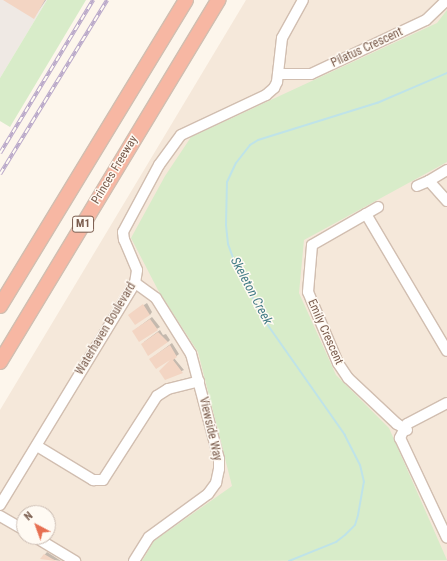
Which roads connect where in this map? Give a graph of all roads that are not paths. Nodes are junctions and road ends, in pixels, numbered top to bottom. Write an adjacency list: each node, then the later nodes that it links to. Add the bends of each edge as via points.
1 (186, 0): 13 (highway, M1)
2 (218, 0): 15 (highway, Princes Freeway / M1)
3 (303, 0): 5 (street, Waterhaven Boulevard, via 282,38)
4 (447, 0): 5 (street, Pilatus Crescent, via 426,20 311,74)
5 (278, 74): 12 (street, Waterhaven Boulevard, via 271,92 190,130 174,141 124,229 124,240 137,270)
6 (447, 170): 7 (street)
7 (429, 180): 8 (street); 9 (street)
8 (417, 186)
9 (447, 201)
10 (378, 207): 11 (street, Emily Crescent)
11 (366, 214): 14 (street); 18 (street, Emily Crescent, via 312,245 308,292 342,369)
12 (135, 283): 16 (street, Viewside Way, via 154,296 181,335 194,360); 19 (street, Waterhaven Boulevard)
13 (0, 306)
14 (446, 348)
15 (0, 362)
16 (199, 382): 19 (street, via 168,389 157,396 103,480 93,480); 26 (street, Viewside Way, via 219,459 216,483 202,500 149,537)
17 (447, 403): 18 (street, via 414,421)
18 (405, 429): 23 (street, via 406,446)
19 (37, 446): 20 (street, Waterhaven Boulevard)
20 (0, 505)
21 (0, 516): 22 (street)
22 (16, 525)
23 (447, 538)
24 (48, 545): 25 (street)
25 (75, 561)
26 (134, 561)

